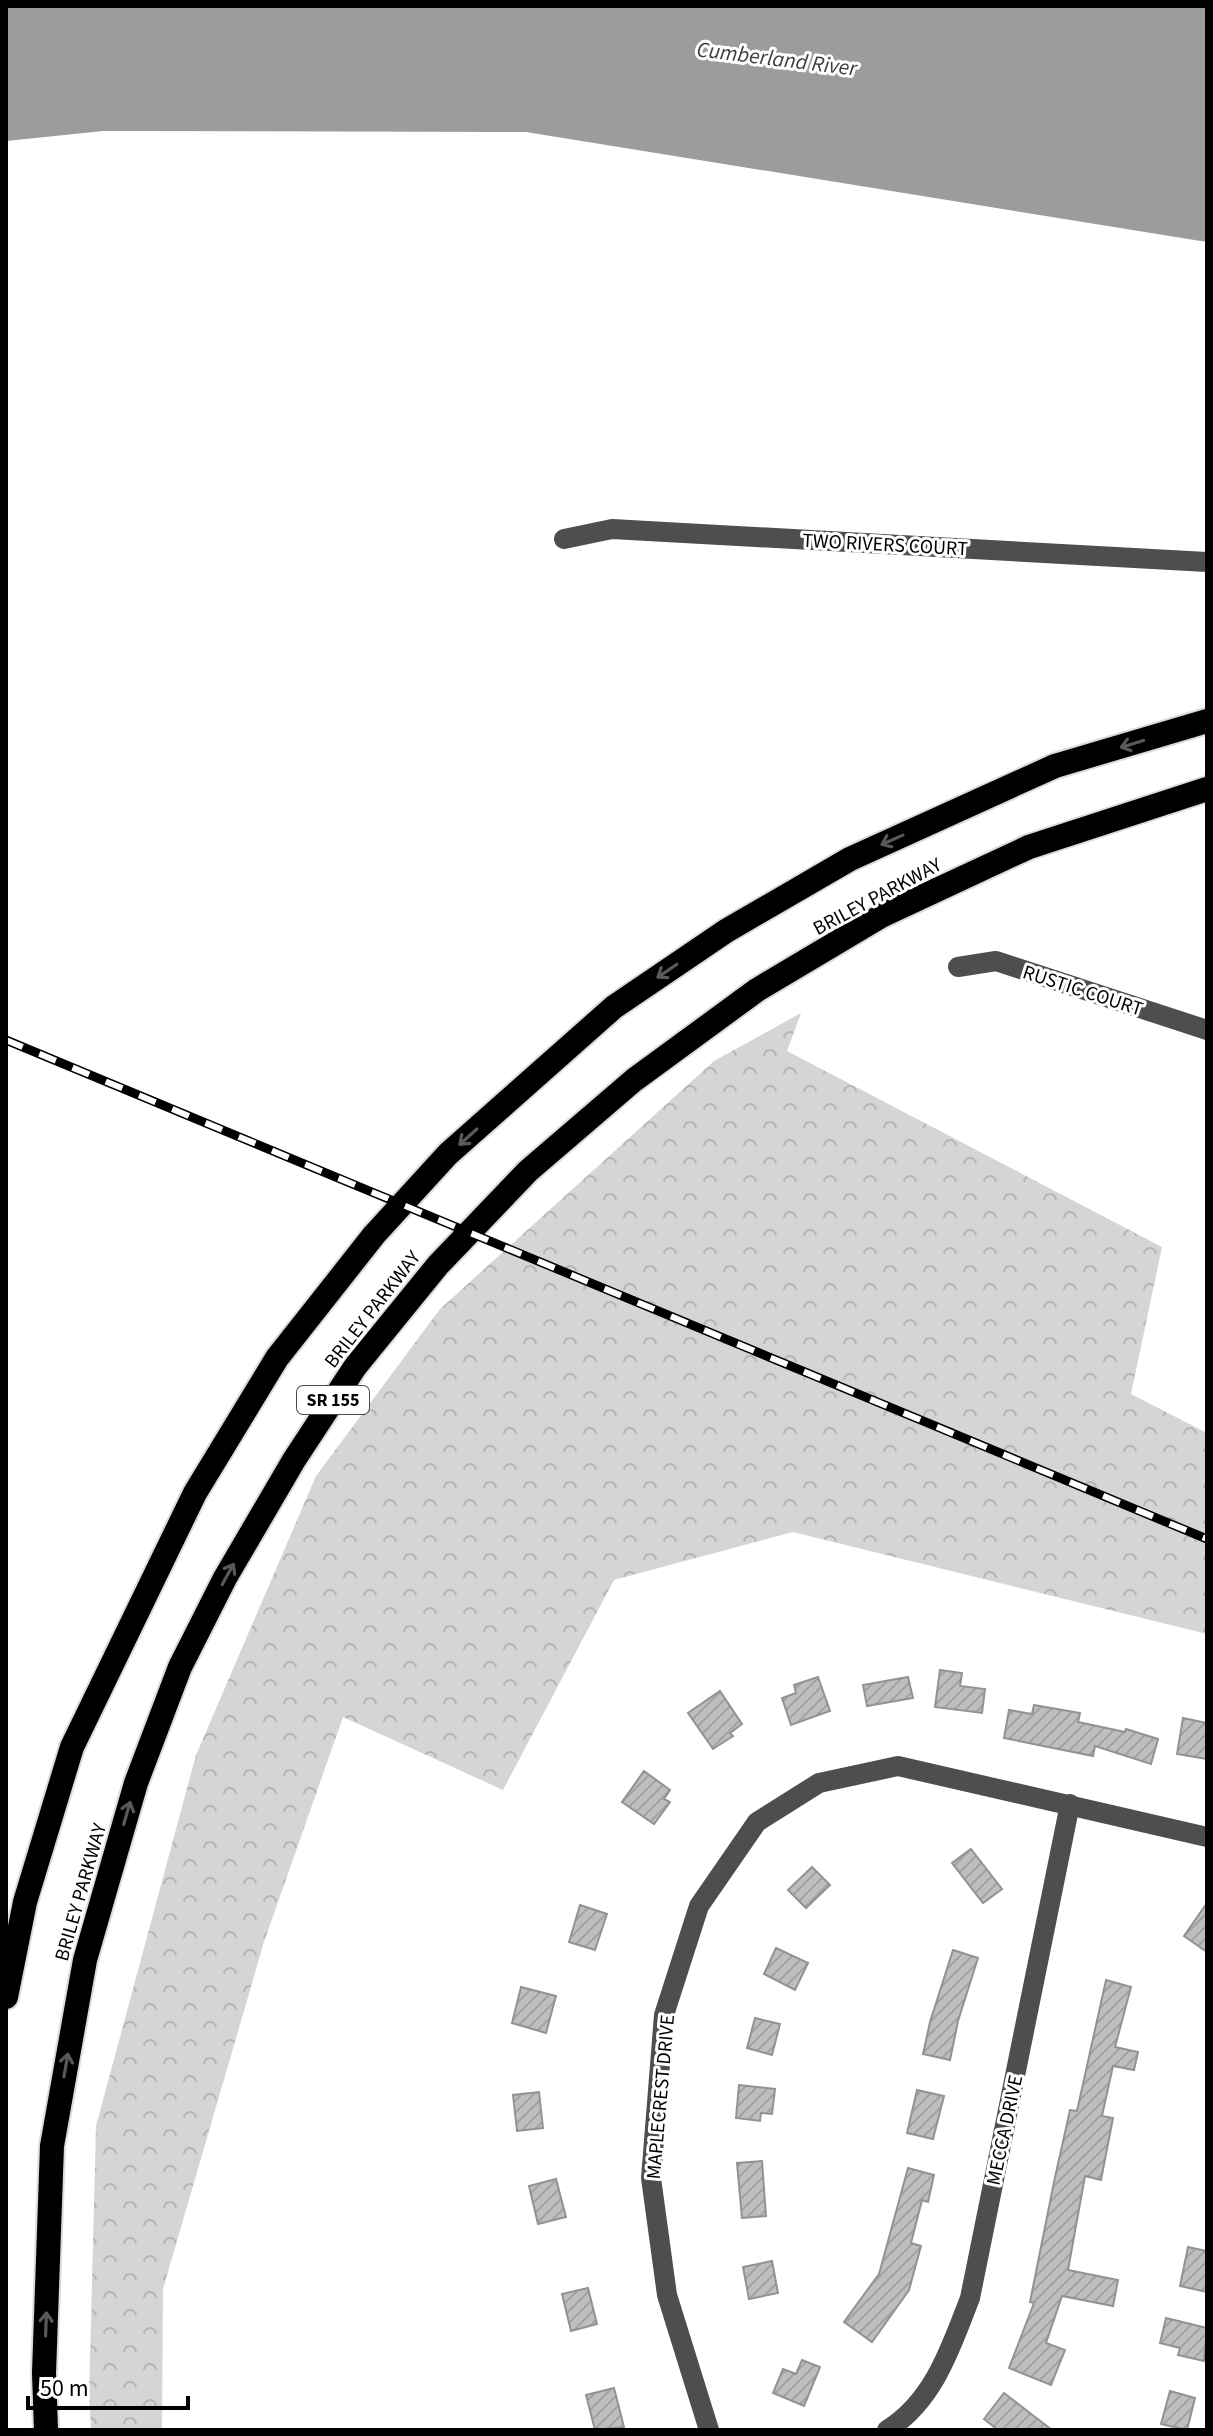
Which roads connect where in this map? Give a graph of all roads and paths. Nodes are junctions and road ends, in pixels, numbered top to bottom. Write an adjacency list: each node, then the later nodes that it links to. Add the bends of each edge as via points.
1 (564, 539): 2 (street, TWO RIVERS COURT, via 612,529)
2 (1207, 562)
3 (1207, 721): 9 (highway, BRILEY PARKWAY, one-way to 9, via 1055,766 850,859 726,931 614,1007 448,1154 374,1235 277,1358 195,1493 72,1747 25,1902)
4 (1207, 789): 10 (highway, BRILEY PARKWAY / SR 155, one-way to 4, via 52,2146 85,1960 132,1798 180,1667 225,1578 355,1367 438,1265 528,1171 634,1080 757,990 883,915 1029,847)
5 (958, 967): 6 (street, RUSTIC COURT, via 996,961)
6 (1207, 1030)
7 (1070, 1804): 8 (street, MAPLECREST DRIVE); 11 (street, MAPLECREST DRIVE, via 898,1766 819,1783 757,1822 699,1906 664,2015 651,2178 667,2295); 12 (street, MECCA DRIVE, via 970,2298 941,2371 905,2419)
8 (1207, 1837)
9 (6, 1997)
10 (46, 2430)
11 (709, 2430)
12 (887, 2430)

